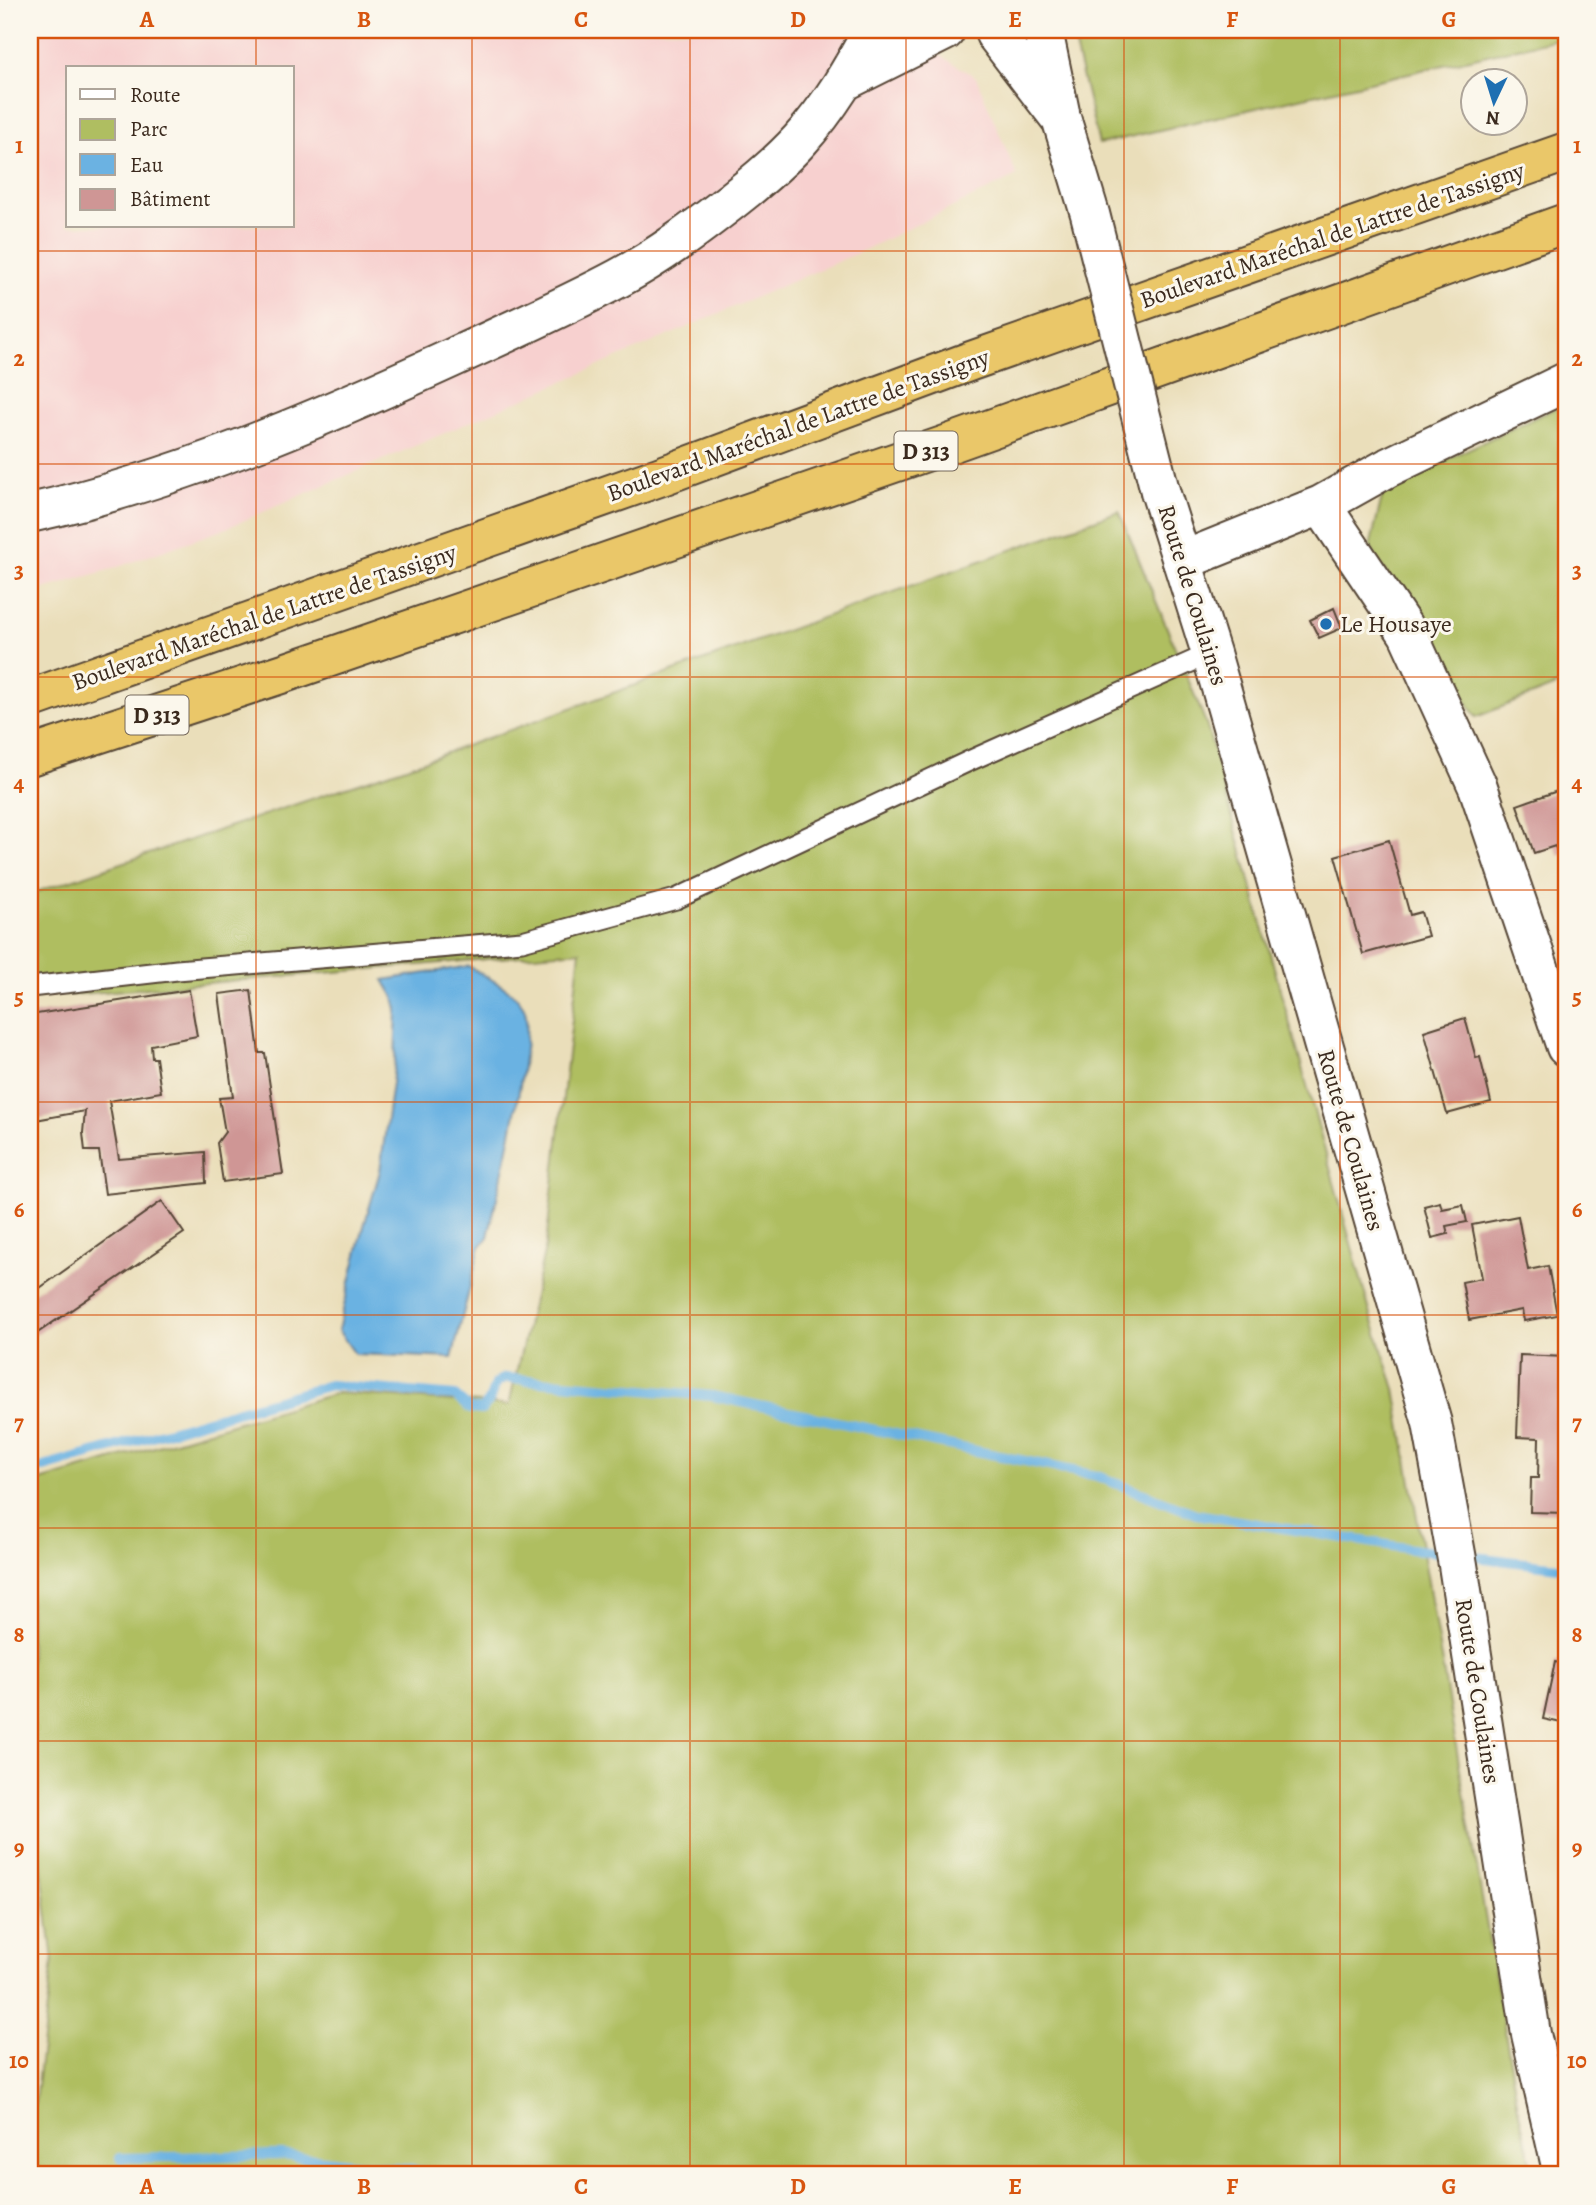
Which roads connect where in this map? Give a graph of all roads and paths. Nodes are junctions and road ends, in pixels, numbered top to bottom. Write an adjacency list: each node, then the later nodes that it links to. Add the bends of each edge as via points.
1 (873, 30): 5 (street)
2 (944, 30): 4 (street, Route de Coulaines, via 978,36); 5 (street)
3 (1043, 30): 6 (street, Route de Coulaines)
4 (1002, 32): 6 (street, Route de Coulaines)
5 (845, 81): 11 (street, via 800,140 759,179 693,231 621,277 339,410 176,471 82,502)
6 (1062, 121): 12 (street, Route de Coulaines, bridge)
7 (1566, 152): 14 (highway, Boulevard Maréchal de Lattre de Tassigny / D 313)
8 (1566, 223): 15 (highway, D 313, via 956,441)
9 (1566, 382): 10 (street)
10 (1321, 505): 12 (street); 17 (street, via 1408,634 1478,787)
11 (30, 513)
12 (1182, 561): 13 (street, Route de Coulaines)
13 (1211, 653): 16 (lane, via 676,899 522,941); 18 (street, Route de Coulaines, via 1432,1423 1531,2034)
14 (30, 699)
15 (30, 756)
16 (30, 987)
17 (1566, 1047)
18 (1563, 2175)

